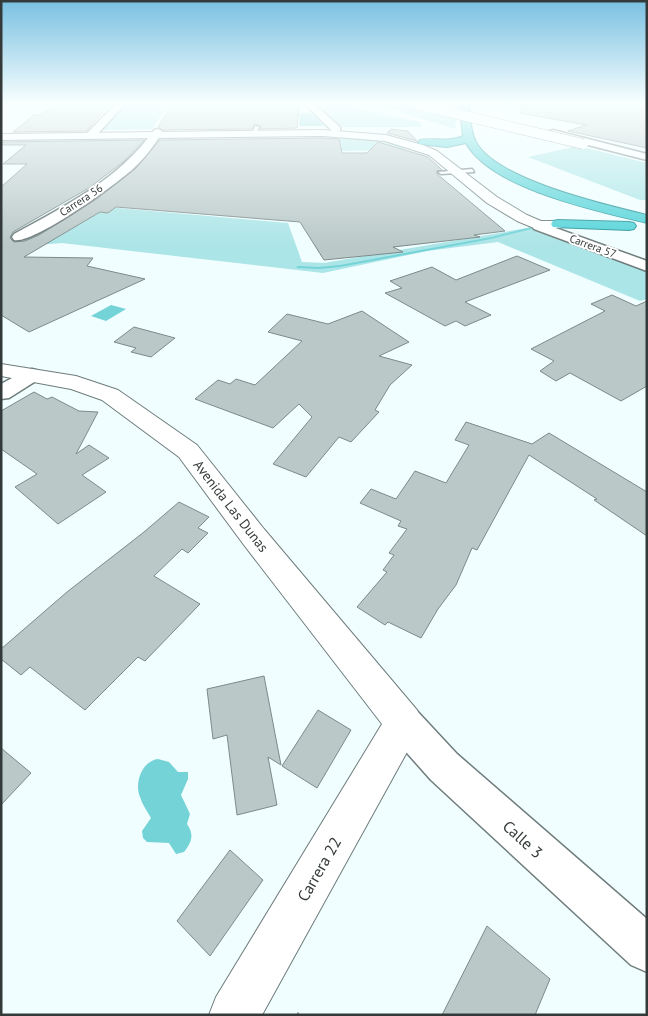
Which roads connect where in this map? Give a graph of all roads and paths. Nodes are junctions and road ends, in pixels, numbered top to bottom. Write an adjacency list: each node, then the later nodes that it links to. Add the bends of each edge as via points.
1 (141, 151): 17 (street, Carrera 56, via 129,166 98,190)
2 (428, 151): 11 (street)
3 (447, 151): 9 (street)
4 (478, 151): 13 (highway, via 500,169 527,182 584,203)
5 (495, 151): 12 (highway, via 506,162 541,180 596,198)
6 (619, 151): 8 (street, bridge)
7 (629, 151): 8 (street)
8 (647, 157)
9 (472, 171): 11 (lane); 14 (street, via 512,203)
10 (441, 172): 11 (lane)
11 (459, 172): 15 (street, via 504,209)
12 (647, 209)
13 (647, 218)
14 (558, 224): 15 (street); 16 (highway); 18 (street, Carrera 57)
15 (539, 226): 18 (street, Carrera 57)
16 (647, 226)
17 (18, 237)
18 (645, 262)
19 (1, 370): 20 (street, Avenida Las Dunas)
20 (32, 375): 21 (street); 22 (street, Avenida Las Dunas, via 76,383 110,396 188,451)
21 (1, 393)
22 (404, 722): 23 (street, Calle 3, via 444,767); 24 (street, Carrera 22)
23 (647, 950)
24 (234, 1015)

